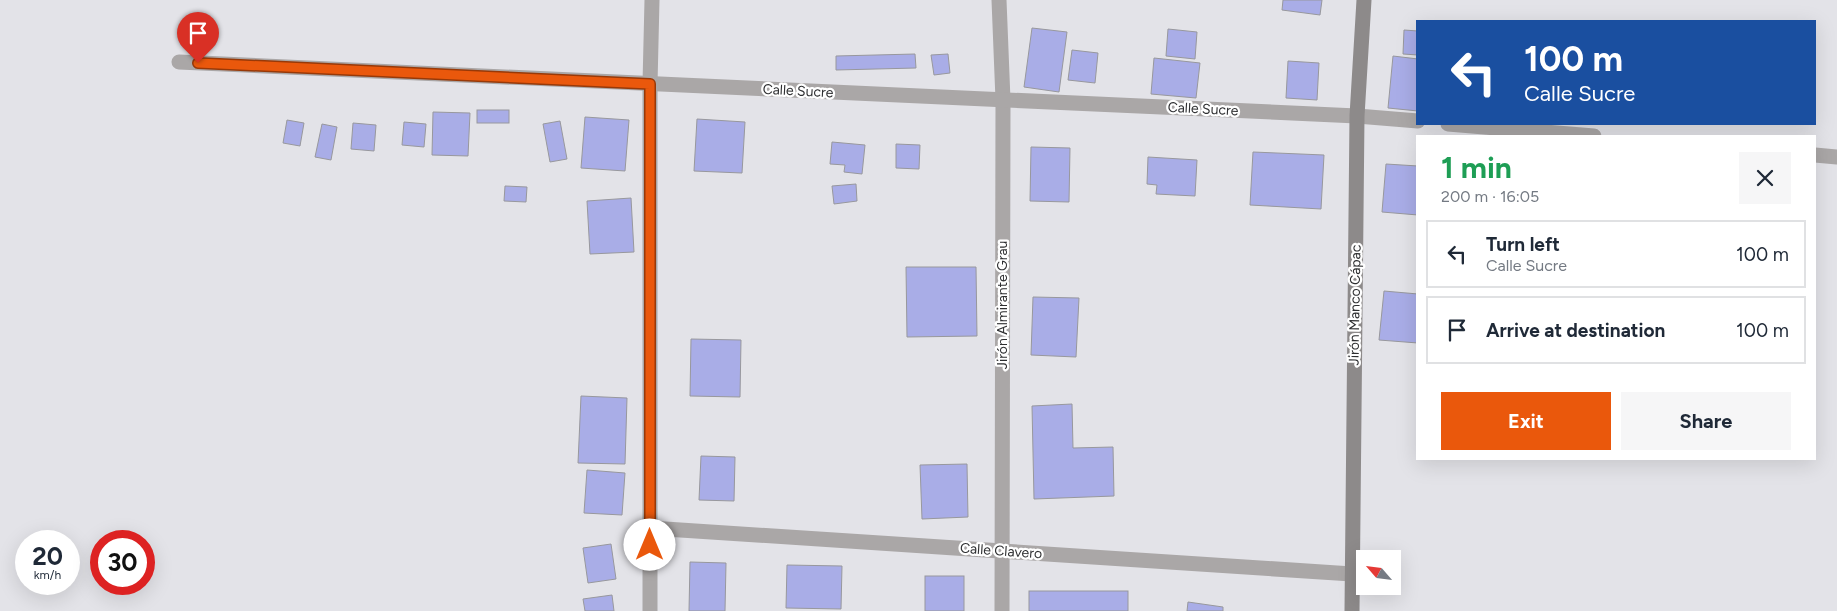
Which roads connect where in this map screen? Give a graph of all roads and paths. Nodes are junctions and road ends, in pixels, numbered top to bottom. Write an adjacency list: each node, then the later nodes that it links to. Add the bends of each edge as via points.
1 (652, 0): 5 (street)
2 (1000, 0): 6 (street, Jirón Almirante Grau)
3 (1364, 0): 7 (street, Jirón Manco Cápac)
4 (179, 62): 5 (street, Calle Sucre)
5 (650, 84): 6 (street, Calle Sucre); 13 (street)
6 (1003, 100): 7 (street, Calle Sucre); 14 (street, Jirón Almirante Grau)
7 (1357, 116): 8 (street, Calle Sucre); 15 (street, Jirón Manco Cápac)
8 (1416, 121)
9 (1460, 125): 10 (street)
10 (1582, 135)
11 (1816, 155): 12 (street)
12 (1837, 157)
13 (650, 528): 14 (street, Calle Clavero); 16 (street)
14 (1002, 551): 15 (street, Calle Clavero); 17 (street, Jirón Almirante Grau)
15 (1352, 574): 18 (street, Jirón Manco Cápac)
16 (650, 611)
17 (1002, 611)
18 (1352, 611)

